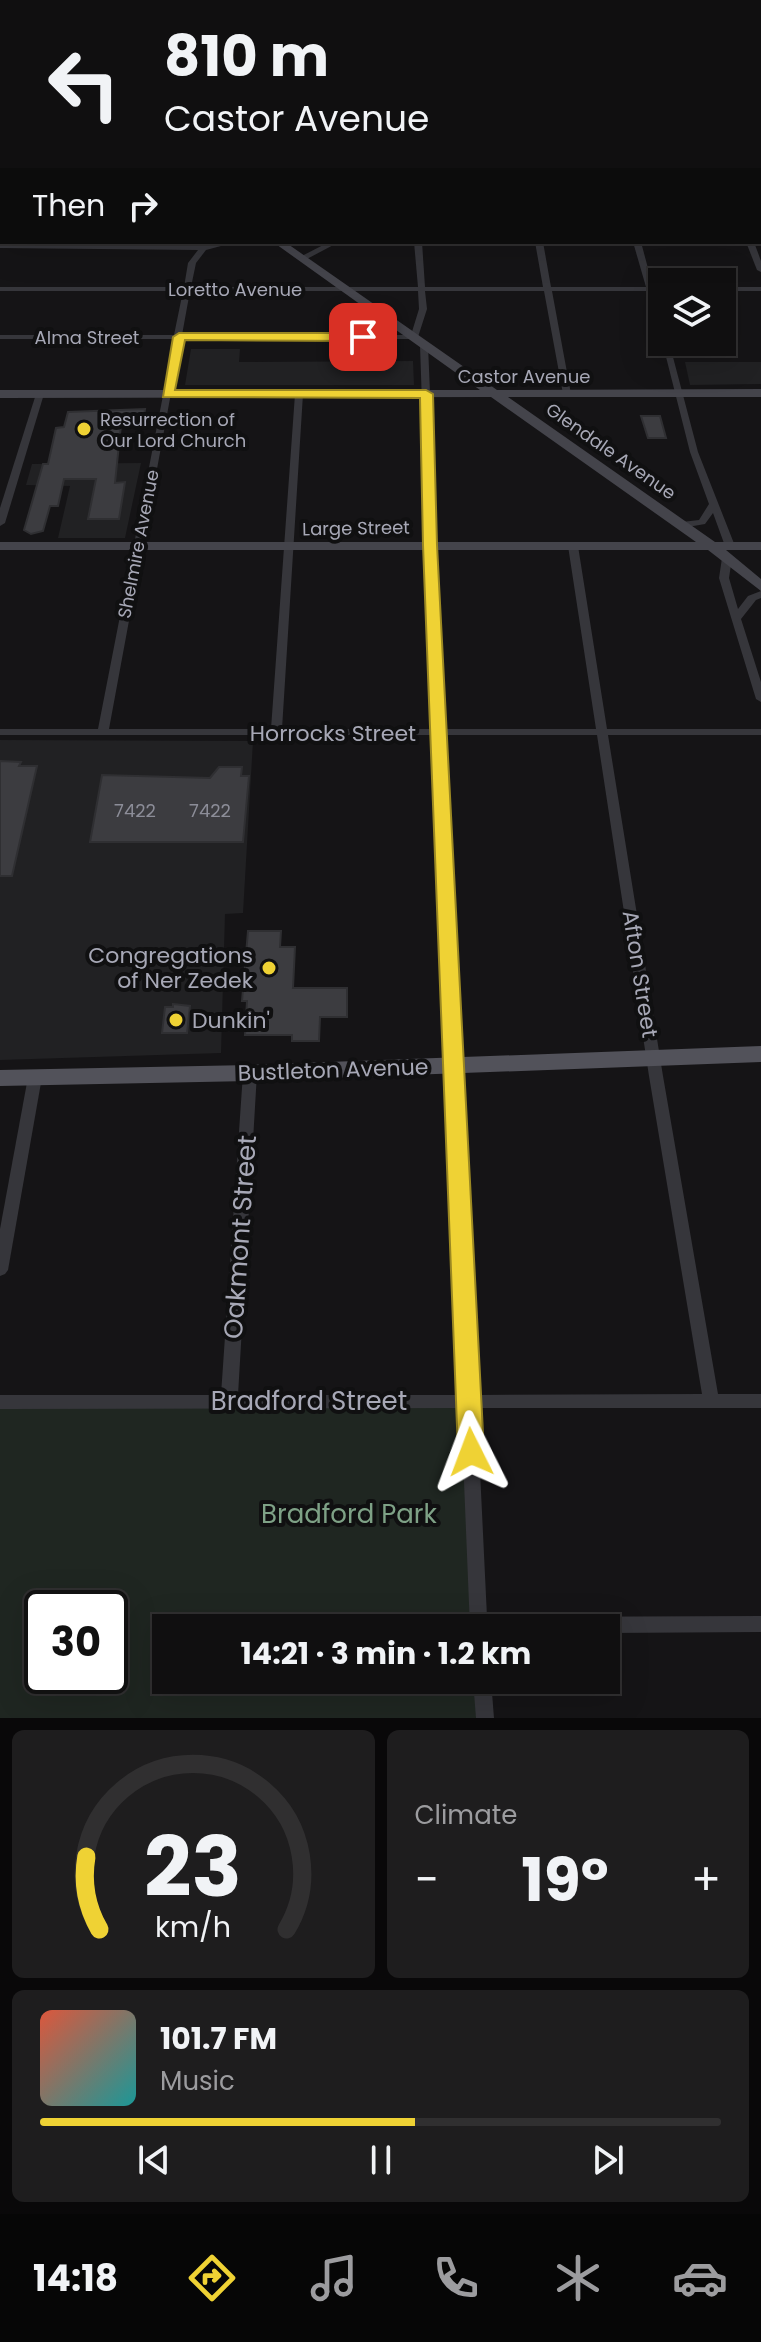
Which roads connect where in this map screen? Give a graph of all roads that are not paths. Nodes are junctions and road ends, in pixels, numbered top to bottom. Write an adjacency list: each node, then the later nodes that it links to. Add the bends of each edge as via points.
1 (223, 244): 9 (street)
2 (281, 244): 10 (street, Glendale Avenue)
3 (331, 244): 10 (street)
4 (418, 244): 15 (street)
5 (539, 244): 16 (street)
6 (638, 244): 12 (street)
7 (751, 244): 11 (street)
8 (0, 246): 9 (street)
9 (204, 248): 14 (street, Shelmire Avenue, via 192,263)
10 (302, 258): 20 (street, Glendale Avenue)
11 (761, 270)
12 (648, 279)
13 (0, 289): 14 (street, Loretto Avenue)
14 (189, 289): 20 (street, Loretto Avenue); 22 (street, Shelmire Avenue)
15 (421, 289): 16 (street, Loretto Avenue); 20 (street, Loretto Avenue); 23 (street)
16 (547, 289): 17 (street, Loretto Avenue); 33 (street)
17 (648, 289)
18 (736, 289): 19 (street)
19 (761, 289)
20 (343, 290): 23 (street, Glendale Avenue)
21 (0, 337): 22 (street, Alma Street)
22 (179, 337): 23 (street, Alma Street); 29 (street, Shelmire Avenue)
23 (419, 341): 31 (street); 32 (street, Glendale Avenue)
24 (669, 356): 25 (street)
25 (678, 393): 26 (street, Castor Avenue); 33 (street, Castor Avenue); 34 (street)
26 (761, 393)
27 (0, 394): 28 (street, Castor Avenue)
28 (40, 394): 29 (street, Castor Avenue); 35 (street)
29 (168, 394): 30 (street, Castor Avenue); 39 (street, Shelmire Avenue)
30 (299, 394): 31 (street, Castor Avenue); 43 (street)
31 (426, 394): 32 (street, Castor Avenue); 37 (street)
32 (493, 394): 33 (street, Castor Avenue); 36 (street, Glendale Avenue)
33 (567, 394)
34 (713, 506): 36 (street, via 702,522); 44 (street)
35 (0, 523)
36 (682, 525): 41 (street, Glendale Avenue)
37 (430, 545): 40 (street, Large Street); 43 (street, Large Street); 54 (street)
38 (0, 546): 39 (street, Large Street)
39 (137, 546): 43 (street, Large Street); 51 (street, Shelmire Avenue)
40 (573, 546): 41 (street, Large Street); 49 (street, Afton Street)
41 (712, 546): 44 (street, Glendale Avenue)
42 (761, 546): 44 (street)
43 (287, 547): 52 (street)
44 (728, 552): 45 (street, Glendale Avenue); 47 (street, via 724,578)
45 (761, 587)
46 (761, 594): 47 (street)
47 (736, 619): 48 (street)
48 (761, 699)
49 (602, 731): 53 (street, Horrocks Street); 54 (street, Horrocks Street); 56 (street, Afton Street)
50 (0, 732): 51 (street, Horrocks Street)
51 (103, 732): 52 (street, Horrocks Street)
52 (276, 732): 54 (street, Horrocks Street)
53 (761, 732)
54 (438, 733): 57 (street)
55 (761, 1054): 56 (main road, Bustleton Avenue)
56 (653, 1057): 57 (main road, Bustleton Avenue); 63 (street, Afton Street)
57 (454, 1065): 58 (main road, Bustleton Avenue); 62 (street)
58 (250, 1073): 59 (main road, Bustleton Avenue); 66 (street, Oakmont Street)
59 (35, 1077): 60 (main road, Bustleton Avenue); 61 (street)
60 (0, 1078)
61 (0, 1270)
62 (468, 1401): 63 (street, Bradford Street); 66 (street, Bradford Street); 67 (street)
63 (711, 1401): 64 (street, Bradford Street)
64 (761, 1401)
65 (0, 1402): 66 (street, Bradford Street)
66 (229, 1402)
67 (477, 1614)
68 (761, 1624): 69 (street)
69 (620, 1625)
70 (483, 1694): 71 (street)
71 (485, 1718)

